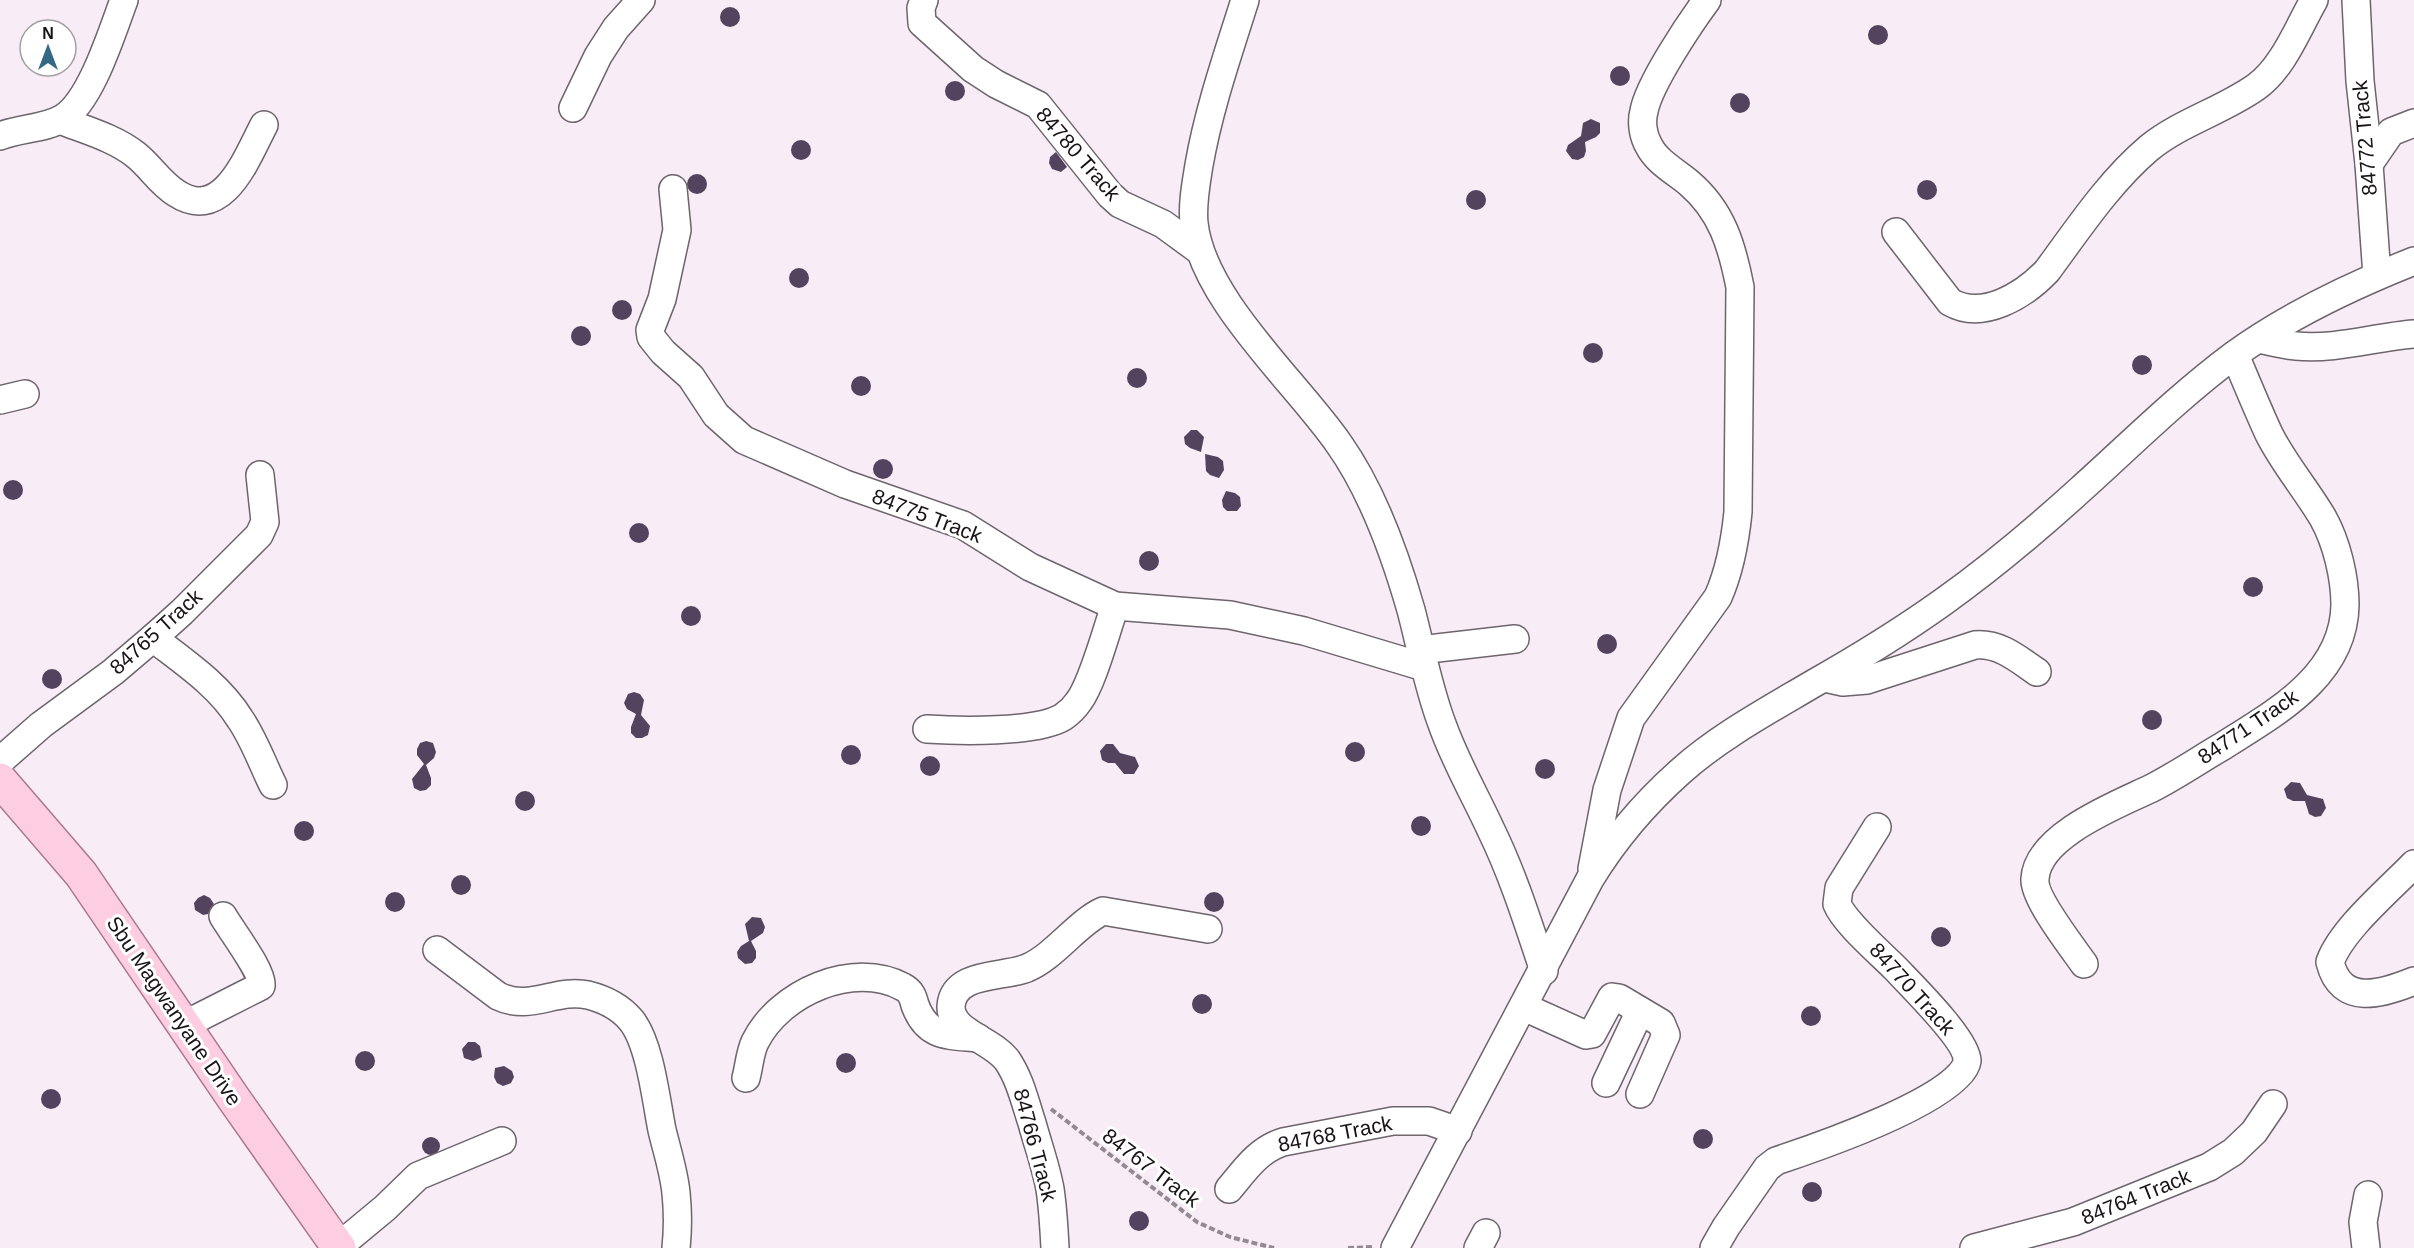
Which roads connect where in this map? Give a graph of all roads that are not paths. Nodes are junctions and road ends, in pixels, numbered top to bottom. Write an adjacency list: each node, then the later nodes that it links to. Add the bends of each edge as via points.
1 (124, 0): 9 (street, via 88,90 73,111)
2 (642, 0): 8 (street, via 616,28 598,56)
3 (924, 0): 16 (street, 84780 Track, via 922,23 974,69 1038,105 1110,195)
4 (1245, 0): 16 (street, via 1202,148 1194,202)
5 (1707, 0): 35 (street, via 1649,93 1643,122 1649,147 1711,205 1722,222 1735,261 1740,287 1736,534 1727,577 1718,597 1631,718 1607,790)
6 (2314, 0): 15 (street, via 2271,72 2257,86 2151,146 2129,166 2047,271 2018,296 1971,310 1959,308 1950,302)
7 (2356, 0): 13 (street, 84772 Track)
8 (573, 108)
9 (60, 120): 11 (street, via 120,144 176,193 197,201 217,195 234,181); 12 (street)
10 (2414, 123): 13 (street, via 2391,132)
11 (264, 125)
12 (0, 136)
13 (2369, 164): 18 (street, 84772 Track)
14 (673, 189): 23 (street, 84775 Track, via 677,230 651,337 691,377 729,429 803,467 963,525 1030,567)
15 (1896, 232)
16 (1200, 250): 26 (street, via 1217,287 1340,445 1365,490 1397,567)
17 (2414, 261): 18 (street)
18 (2377, 276): 20 (street, via 2313,306)
19 (2414, 334): 20 (street, via 2332,345 2296,346)
20 (2259, 339): 21 (street)
21 (2235, 355): 28 (street, via 1996,562 1903,629); 39 (street, 84771 Track, via 2270,434 2327,527 2345,587 2343,627 2329,660 2295,697 2185,770 2080,824 2044,857 2036,869 2035,886)
22 (260, 475): 24 (street, 84765 Track, via 265,522 259,534)
23 (1115, 606): 26 (street, 84775 Track, via 1230,615); 29 (street, via 1084,693 1062,718 996,730)
24 (153, 638): 30 (street, 84765 Track); 32 (street, via 194,669 230,704)
25 (1515, 639): 26 (street)
26 (1422, 658): 40 (street, via 1451,750 1507,867)
27 (2037, 672): 28 (street, via 2007,652 1986,644 1867,680 1843,682)
28 (1825, 678): 35 (street, via 1717,743 1682,770 1637,814)
29 (927, 729)
30 (0, 761)
31 (0, 780): 44 (main road, Sbu Magwanyane Drive, via 81,874)
32 (273, 785)
33 (1877, 827): 58 (street, 84770 Track, via 1839,888 1837,904 1953,1033 1965,1053 1965,1067 1934,1094 1893,1117 1776,1161 1767,1168)
34 (2414, 864): 41 (street, via 2348,933 2330,962 2339,983 2364,994 2393,990)
35 (1590, 879): 40 (street)
36 (222, 916): 44 (street, via 257,972 261,986)
37 (1208, 929): 45 (street, 84766 Track, via 1109,910 1098,913 1035,964 973,980 956,992 951,1003 954,1020)
38 (437, 950): 55 (street, via 508,1001 531,1002 585,994 620,1009 632,1022 646,1054 676,1191)
39 (2084, 964)
40 (1544, 970): 42 (street)
41 (2414, 981)
42 (1524, 1007): 43 (street, via 1586,1035 1592,1034 1612,997); 50 (street)
43 (1640, 1011): 47 (street); 48 (street, via 1661,1023 1666,1035)
44 (184, 1025): 54 (main road, Sbu Magwanyane Drive)
45 (982, 1038): 46 (street, via 933,1031 910,992 889,981 840,978 807,991 776,1016 755,1043); 56 (street, 84766 Track, via 1008,1061 1022,1088 1050,1188)
46 (746, 1078)
47 (1606, 1083)
48 (1640, 1094)
49 (2273, 1104): 59 (street, 84764 Track, via 2254,1132 2209,1167 2073,1222)
50 (1458, 1131): 52 (street, 84768 Track, via 1429,1120 1393,1121 1293,1139 1270,1146); 57 (street)
51 (502, 1141): 54 (street, via 418,1176)
52 (1229, 1188)
53 (2368, 1195): 60 (street, via 2363,1222)
54 (339, 1247)
55 (676, 1248)
56 (1055, 1248)
57 (1395, 1248)
58 (1714, 1248)
59 (1974, 1248)
60 (2366, 1248)

